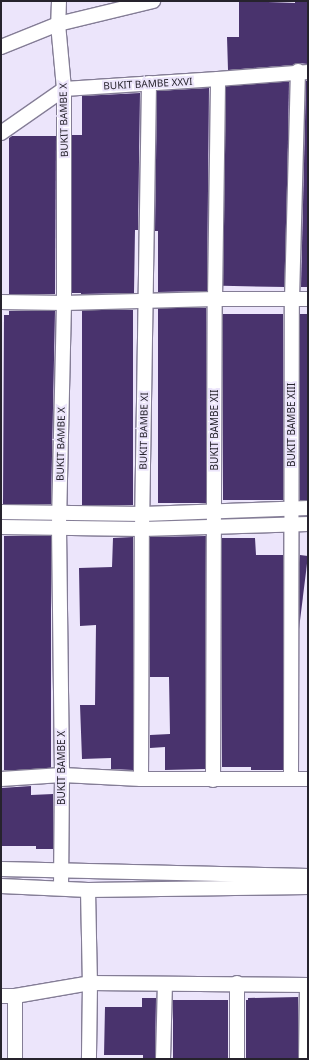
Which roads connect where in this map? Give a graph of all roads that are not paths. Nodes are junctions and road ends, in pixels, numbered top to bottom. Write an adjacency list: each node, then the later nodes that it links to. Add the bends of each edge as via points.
1 (59, 1): 3 (street, BUKIT BAMBE X)
2 (153, 1): 3 (street)
3 (58, 24): 4 (street); 8 (street, BUKIT BAMBE X)
4 (1, 47)
5 (303, 71): 6 (street, BUKIT BAMBE XXVI); 11 (street, BUKIT BAMBE XIII)
6 (218, 79): 7 (street, BUKIT BAMBE XXVI); 10 (street, BUKIT BAMBE XII)
7 (149, 83): 8 (street, BUKIT BAMBE XXVI); 14 (street, BUKIT BAMBE XI)
8 (64, 89): 9 (street); 15 (street, BUKIT BAMBE X)
9 (1, 133)
10 (215, 299): 11 (street); 14 (street); 19 (street, BUKIT BAMBE XII)
11 (292, 299): 12 (street); 16 (street, BUKIT BAMBE XIII)
12 (308, 300)
13 (1, 302): 15 (street)
14 (146, 302): 15 (street); 20 (street, BUKIT BAMBE XI)
15 (64, 303): 21 (street, BUKIT BAMBE X)
16 (291, 508): 17 (street); 19 (street); 22 (street, BUKIT BAMBE XIII)
17 (308, 508)
18 (1, 512): 21 (street)
19 (215, 513): 20 (street); 25 (street, BUKIT BAMBE XII)
20 (143, 514): 21 (street); 26 (street, BUKIT BAMBE XI)
21 (59, 520): 24 (street); 26 (street); 27 (street, BUKIT BAMBE X)
22 (290, 524): 23 (street); 25 (street); 28 (street, BUKIT BAMBE XIII)
23 (308, 524)
24 (1, 527)
25 (215, 528): 26 (street); 32 (street, BUKIT BAMBE XII)
26 (142, 529): 30 (street, BUKIT BAMBE XI)
27 (62, 775): 29 (street); 30 (street); 34 (street, BUKIT BAMBE X)
28 (291, 778): 31 (street); 32 (street)
29 (1, 779)
30 (141, 779): 32 (street)
31 (308, 779)
32 (214, 780)
33 (1, 869): 34 (street)
34 (61, 870): 35 (street); 37 (street, BUKIT BAMBE X)
35 (308, 876)
36 (1, 886): 37 (street)
37 (61, 888): 39 (street)
38 (308, 888): 39 (street)
39 (88, 890): 40 (street)
40 (90, 983): 42 (street); 45 (street); 47 (street)
41 (237, 983): 42 (street); 43 (street); 49 (street)
42 (165, 984): 48 (street)
43 (308, 984): 50 (street)
44 (1, 996): 45 (street)
45 (15, 996): 46 (street)
46 (15, 1059)
47 (89, 1059)
48 (163, 1059)
49 (237, 1059)
50 (306, 1059)

